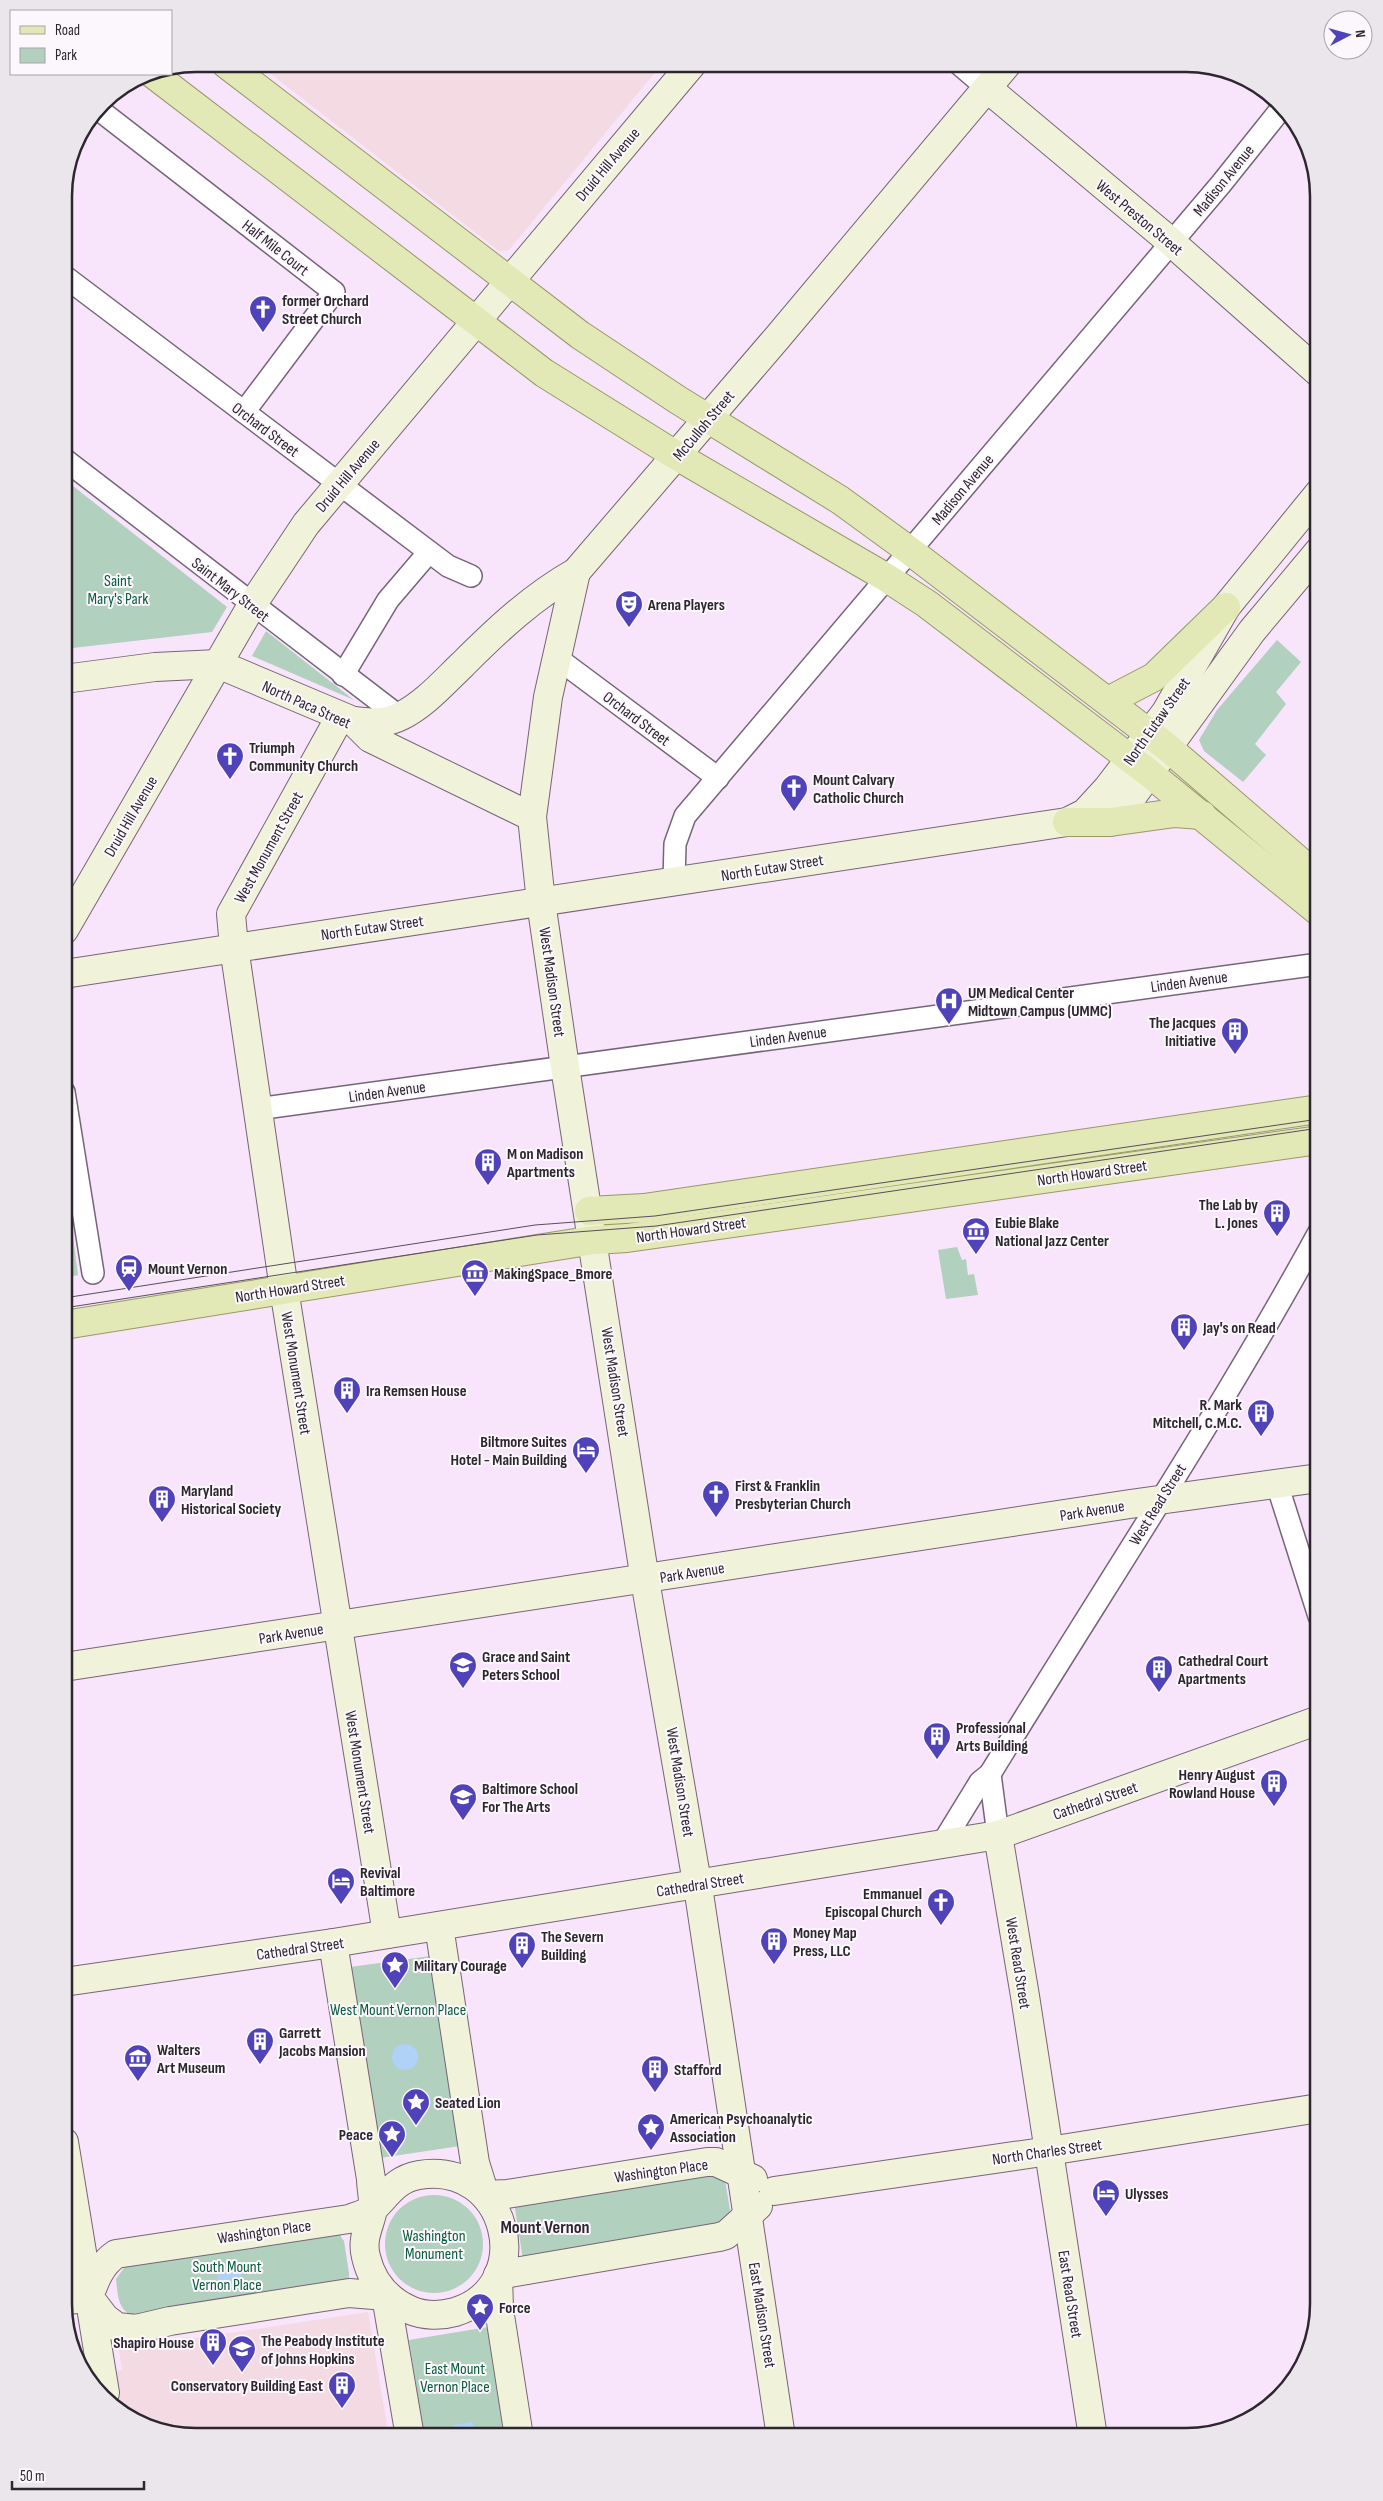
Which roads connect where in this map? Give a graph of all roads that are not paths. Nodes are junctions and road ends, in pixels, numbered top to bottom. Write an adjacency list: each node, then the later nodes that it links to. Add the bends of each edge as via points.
1 (238, 73): 10 (main road)
2 (684, 73): 10 (main road, Druid Hill Avenue)
3 (969, 73): 6 (street, West Preston Street)
4 (1000, 73): 6 (main road, McCulloh Street)
5 (160, 78): 12 (main road)
6 (987, 88): 9 (main road, West Preston Street); 15 (main road, McCulloh Street)
7 (1278, 113): 9 (street, Madison Avenue)
8 (104, 114): 14 (street, Half Mile Court, via 334,292)
9 (1171, 242): 13 (main road, West Preston Street); 20 (street, Madison Avenue)
10 (509, 280): 12 (main road, Druid Hill Avenue); 15 (main road, via 588,340)
11 (73, 283): 14 (street, Orchard Street)
12 (475, 321): 16 (main road, via 544,373); 18 (main road, Druid Hill Avenue)
13 (1310, 365)
14 (244, 412): 18 (street, Orchard Street)
15 (708, 420): 16 (main road, McCulloh Street); 20 (main road, via 840,500)
16 (677, 456): 23 (main road, McCulloh Street); 25 (main road)
17 (73, 465): 26 (street, Saint Mary Street)
18 (340, 483): 21 (street, Orchard Street); 26 (main road, Druid Hill Avenue, via 306,524)
19 (1310, 504): 27 (main road, North Eutaw Street)
20 (910, 551): 25 (street, Madison Avenue); 32 (main road)
21 (429, 552): 24 (street, Orchard Street, via 448,566); 30 (street, via 388,600)
22 (1310, 562): 35 (main road, North Eutaw Street)
23 (576, 572): 28 (main road, West Madison Street); 33 (main road, McCulloh Street, via 516,612 420,705)
24 (471, 576)
25 (887, 578): 36 (main road, via 927,604); 37 (street, Madison Avenue)
26 (252, 605): 29 (main road, Druid Hill Avenue); 30 (street, Saint Mary Street)
27 (1226, 607): 32 (main road, via 1154,677); 35 (main road, North Eutaw Street)
28 (557, 658): 37 (street, Orchard Street); 39 (main road, West Madison Street, via 539,753)
29 (218, 664): 31 (main road, North Paca Street, via 155,667); 34 (main road, North Paca Street); 46 (main road, Druid Hill Avenue)
30 (343, 675): 33 (street, Saint Mary Street)
31 (73, 678)
32 (1108, 701): 35 (main road)
33 (400, 717): 34 (main road, McCulloh Street, via 377,723)
34 (347, 719): 39 (main road, North Paca Street, via 370,738); 47 (main road, West Monument Street, via 231,914)
35 (1158, 740): 36 (main road, North Eutaw Street); 42 (main road)
36 (1140, 766): 38 (main road); 40 (main road, North Eutaw Street, via 1093,806); 41 (main road, North Eutaw Street, via 1126,805)
37 (718, 778): 43 (street, Madison Avenue, via 685,816 679,829 675,844)
38 (1202, 815): 41 (main road, via 1175,813); 45 (main road)
39 (532, 817): 44 (main road, West Madison Street)
40 (1067, 822): 41 (main road); 43 (main road, North Eutaw Street)
41 (1110, 822)
42 (1310, 870)
43 (674, 882): 44 (main road, North Eutaw Street)
44 (541, 902): 47 (main road, North Eutaw Street); 50 (main road, West Madison Street)
45 (1310, 905)
46 (73, 915)
47 (234, 947): 49 (main road, North Eutaw Street); 51 (main road, West Monument Street)
48 (1310, 965): 50 (street, Linden Avenue)
49 (73, 973)
50 (565, 1067): 51 (street, Linden Avenue); 55 (main road, West Madison Street)
51 (257, 1109): 59 (main road, West Monument Street)
52 (1310, 1110): 55 (main road, North Howard Street, via 644,1208)
53 (1310, 1141): 56 (main road, North Howard Street, via 627,1238)
54 (73, 1145): 58 (street)
55 (589, 1211): 56 (main road, West Madison Street)
56 (594, 1240): 59 (main road, North Howard Street); 64 (main road, West Madison Street)
57 (1310, 1248): 63 (street, West Read Street)
58 (93, 1273)
59 (284, 1290): 60 (main road, North Howard Street); 66 (main road, West Monument Street)
60 (72, 1323)
61 (1310, 1479): 62 (main road, Park Avenue)
62 (1277, 1484): 63 (main road, Park Avenue); 65 (street)
63 (1160, 1499): 64 (main road, Park Avenue); 69 (street, West Read Street)
64 (645, 1580): 66 (main road, Park Avenue); 72 (main road, West Madison Street)
65 (1310, 1588)
66 (338, 1626): 67 (main road, Park Avenue); 74 (main road, West Monument Street)
67 (72, 1666)
68 (1310, 1723): 70 (main road, Cathedral Street)
69 (990, 1774): 70 (street, West Read Street); 71 (street, West Read Street, via 980,1782)
70 (998, 1835): 71 (main road, Cathedral Street); 78 (main road, West Read Street)
71 (942, 1844): 72 (main road, Cathedral Street)
72 (697, 1884): 73 (main road, Cathedral Street); 80 (main road, West Madison Street)
73 (439, 1926): 74 (main road, Cathedral Street); 81 (main road, via 475,2163)
74 (387, 1934): 75 (main road, Cathedral Street)
75 (334, 1943): 76 (main road, Cathedral Street); 82 (main road)
76 (72, 1981)
77 (1310, 2109): 78 (main road, North Charles Street)
78 (1049, 2151): 79 (main road, North Charles Street); 91 (main road, East Read Street)
79 (774, 2191): 80 (main road, Washington Place); 80 (main road)
80 (744, 2194): 81 (main road, Washington Place, via 716,2162 707,2162); 84 (main road, via 726,2235); 90 (main road, East Madison Street)
81 (486, 2195): 82 (main road, Washington Place, via 471,2183 453,2176 416,2176 384,2194); 84 (main road, via 498,2212 504,2233 504,2254)
82 (373, 2209): 85 (main road, via 365,2231 365,2255 372,2277); 86 (main road, Washington Place, via 350,2219 116,2254)
83 (72, 2247): 86 (main road)
84 (498, 2275): 85 (main road, via 477,2301 447,2314 414,2312); 89 (main road, via 499,2308)
85 (386, 2296): 86 (main road, via 349,2293 136,2329 118,2327); 88 (main road)
86 (76, 2299): 87 (main road)
87 (103, 2385)
88 (408, 2428)
89 (518, 2428)
90 (781, 2428)
91 (1092, 2428)

